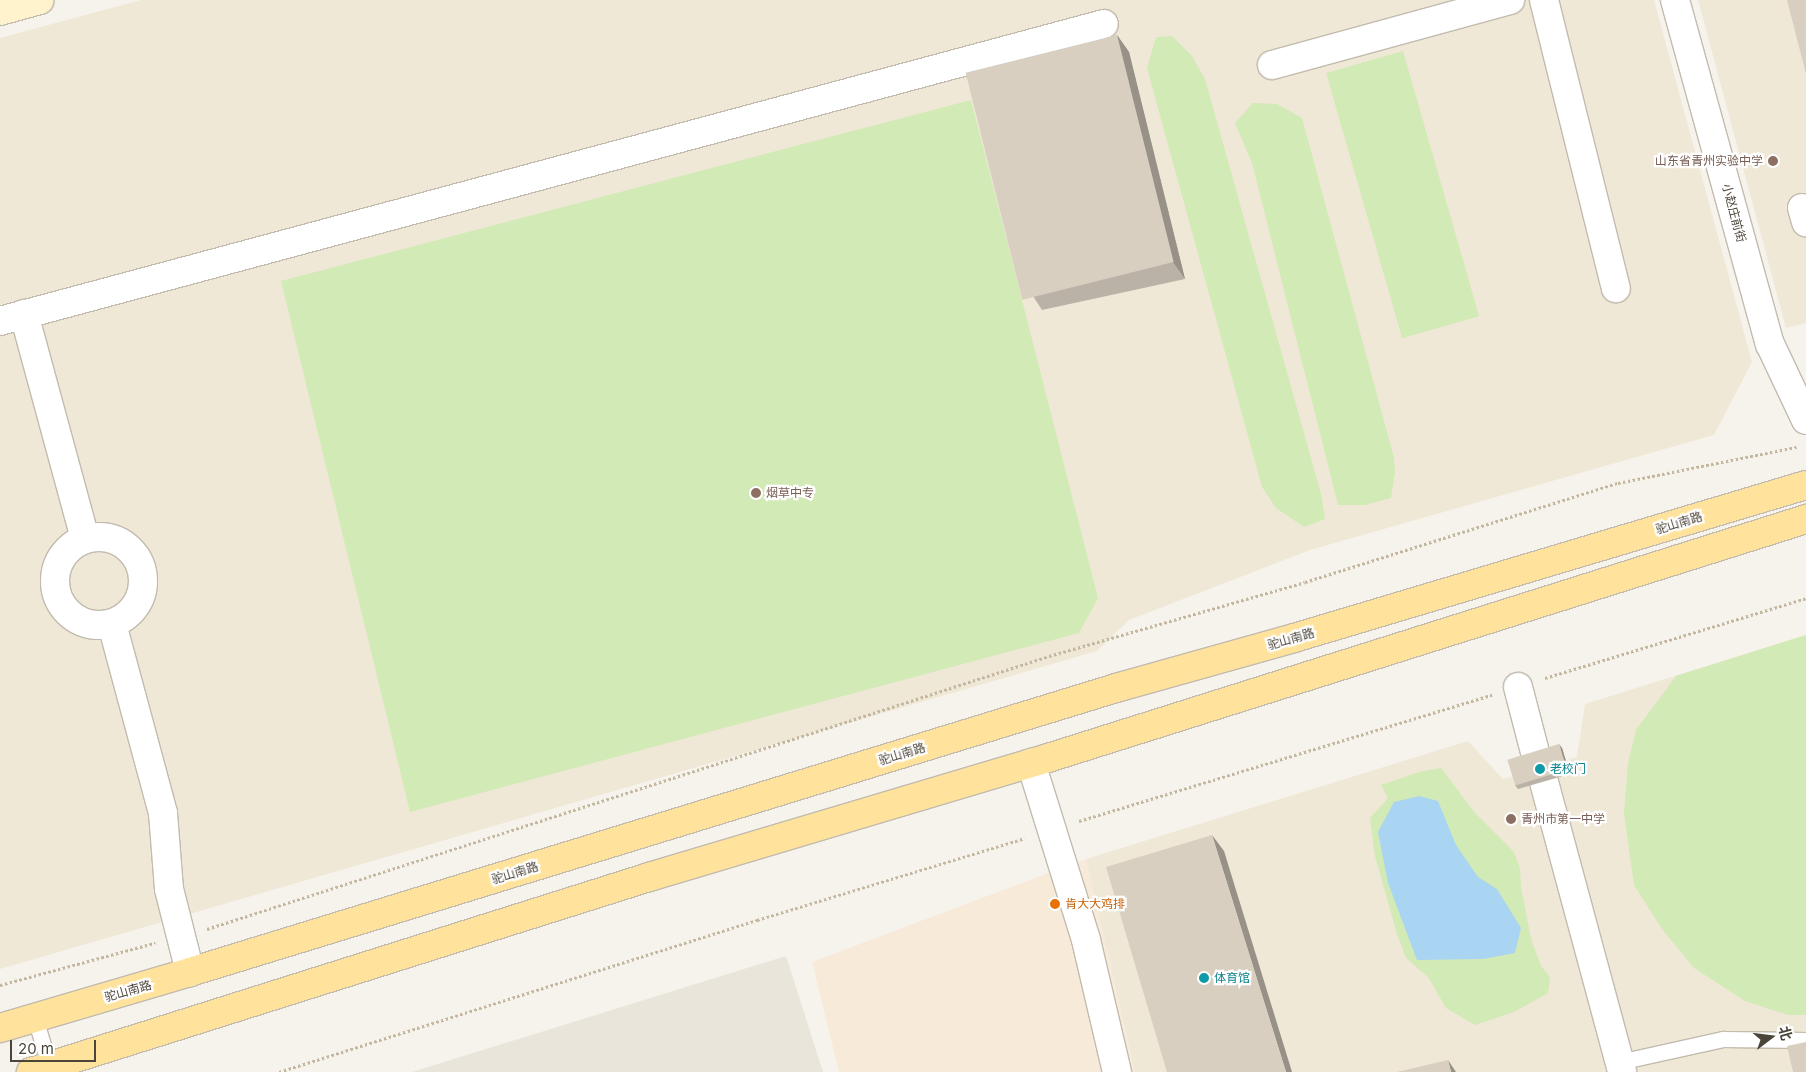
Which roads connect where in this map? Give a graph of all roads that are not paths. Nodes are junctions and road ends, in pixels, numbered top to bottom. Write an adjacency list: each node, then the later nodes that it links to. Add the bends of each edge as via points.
1 (40, 0): 5 (street)
2 (1510, 0): 7 (street)
3 (1544, 0): 8 (street)
4 (1675, 0): 10 (street, 小赵庄前街, via 1770,344)
5 (0, 11)
6 (1104, 24): 9 (street)
7 (1272, 65)
8 (1616, 288)
9 (12, 318): 13 (street)
10 (1806, 420)
11 (1806, 484): 19 (main road, 驼山南路, via 1106,691)
12 (1806, 519): 17 (main road)
13 (85, 539): 14 (street, via 68,548 59,560 55,590 70,615 83,623); 14 (street, via 103,537 123,543 141,565 144,580 139,601 126,617)
14 (112, 624): 19 (street, via 164,813 169,889)
15 (1518, 687): 16 (street)
16 (1536, 756)
17 (1031, 763): 24 (main road, via 648,877); 25 (street, via 1086,940)
18 (1544, 782): 23 (street)
19 (190, 972): 20 (main road, 驼山南路)
20 (35, 1018): 21 (main road, 驼山南路); 24 (lane)
21 (0, 1028)
22 (1806, 1040): 23 (lane, via 1722,1039)
23 (1621, 1067)
24 (44, 1070)
25 (1117, 1072)

